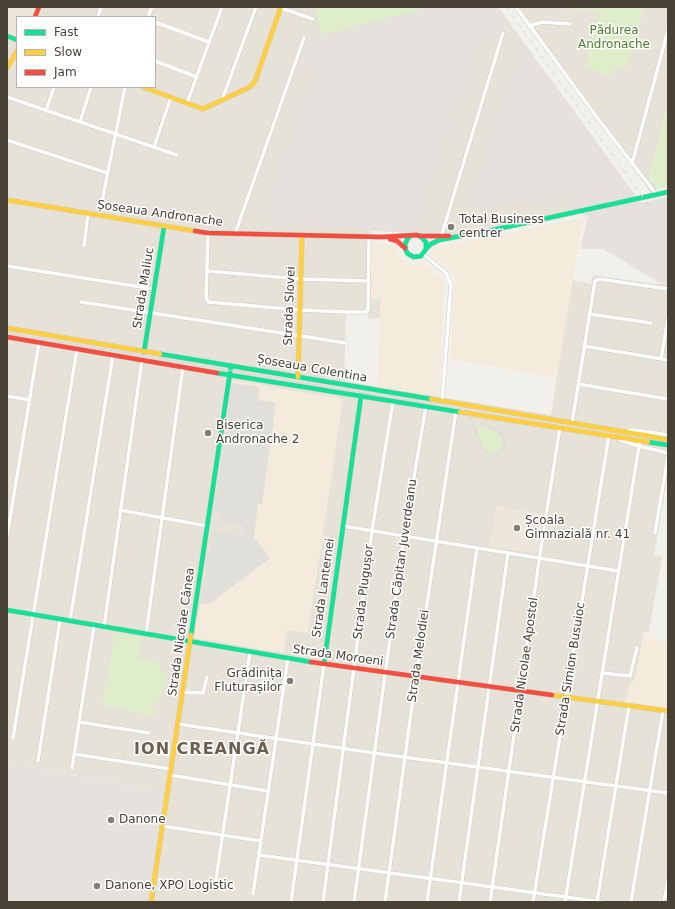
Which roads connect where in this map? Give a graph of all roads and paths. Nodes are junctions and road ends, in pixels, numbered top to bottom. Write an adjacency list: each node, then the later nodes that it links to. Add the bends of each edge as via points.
1 (222, 7): 12 (street)
2 (256, 7): 23 (street)
3 (516, 7): 8 (street)
4 (281, 8): 5 (street); 23 (main road, via 254,83)
5 (313, 19)
6 (156, 22): 12 (street)
7 (570, 24): 8 (street, via 542,22)
8 (529, 26): 31 (street)
9 (668, 30): 31 (street)
10 (503, 33): 47 (street)
11 (304, 38): 40 (street)
12 (209, 42): 16 (street)
13 (16, 53): 15 (main road)
14 (156, 61): 16 (street)
15 (7, 68)
16 (197, 77): 24 (street)
17 (54, 88): 25 (street)
18 (91, 88): 26 (street)
19 (124, 88): 27 (street)
20 (146, 88): 22 (main road)
21 (7, 97): 25 (street)
22 (171, 97): 24 (main road); 29 (street)
23 (222, 100): 24 (main road, via 204,108)
24 (188, 103)
25 (46, 110): 26 (street)
26 (80, 122): 27 (street)
27 (116, 134): 29 (street); 32 (street)
28 (7, 140): 32 (street)
29 (154, 147): 30 (street)
30 (177, 155)
31 (632, 164): 34 (street)
32 (107, 173): 37 (street)
33 (668, 192): 34 (main road)
34 (656, 194): 44 (main road)
35 (7, 200): 36 (main road, Șoseaua Andronache)
36 (88, 214): 37 (main road, Șoseaua Andronache); 48 (street)
37 (99, 216): 38 (main road, Șoseaua Andronache)
38 (164, 227): 39 (main road, Șoseaua Andronache); 56 (main road, Strada Maliuc)
39 (208, 233): 40 (main road, Șoseaua Andronache); 53 (street)
40 (235, 234): 41 (main road, Șoseaua Andronache)
41 (302, 235): 45 (main road, Șoseaua Andronache); 54 (main road, Strada Slovei)
42 (411, 236): 43 (main road); 46 (main road, Șoseaua Andronache); 49 (main road, via 406,241)
43 (419, 236): 47 (main road); 50 (main road, via 426,242)
44 (461, 236): 47 (main road); 50 (main road, via 435,242)
45 (369, 237): 46 (main road, Șoseaua Andronache); 55 (street)
46 (382, 237): 49 (main road, Șoseaua Andronache, via 397,241)
47 (441, 237)
48 (84, 246)
49 (405, 248): 51 (main road, via 408,254 414,257)
50 (426, 249): 51 (main road)
51 (424, 254): 87 (street, via 446,273 451,285)
52 (7, 266): 56 (street)
53 (207, 271): 54 (street); 59 (street, via 207,301)
54 (301, 279): 55 (street); 59 (main road, Strada Slovei)
55 (369, 281): 59 (street, via 366,312)
56 (154, 289): 60 (main road, Strada Maliuc)
57 (668, 289): 61 (street, via 599,279 595,282)
58 (81, 302): 60 (street)
59 (300, 310): 66 (main road, Strada Slovei)
60 (150, 312): 66 (street); 72 (main road, Strada Maliuc)
61 (589, 314): 63 (street); 70 (street)
62 (668, 318): 65 (street)
63 (651, 323)
64 (7, 328): 72 (main road, Șoseaua Colentina)
65 (667, 330): 74 (street)
66 (299, 336): 69 (street); 80 (main road, Strada Slovei)
67 (7, 337): 68 (main road, Șoseaua Colentina)
68 (39, 342): 71 (main road, Șoseaua Colentina); 85 (street)
69 (346, 343)
70 (584, 346): 74 (street); 81 (street)
71 (77, 348): 73 (main road, Șoseaua Colentina); 116 (street)
72 (144, 352): 77 (main road, Șoseaua Colentina)
73 (113, 355): 75 (main road, Șoseaua Colentina); 118 (street)
74 (661, 359): 76 (street)
75 (142, 360): 78 (main road, Șoseaua Colentina); 101 (street)
76 (668, 360)
77 (231, 366): 79 (main road, Strada Nicolae Cânea); 80 (main road, Șoseaua Colentina)
78 (183, 367): 79 (main road, Șoseaua Colentina); 102 (street)
79 (230, 375): 83 (main road, Șoseaua Colentina); 103 (main road, Strada Nicolae Cânea)
80 (298, 378): 87 (main road, Șoseaua Colentina)
81 (578, 384): 84 (street); 90 (street)
82 (7, 396): 85 (street)
83 (361, 396): 86 (main road, Șoseaua Colentina); 104 (main road, Strada Lanternei)
84 (668, 399)
85 (30, 400): 108 (street)
86 (393, 401): 88 (main road, Șoseaua Colentina); 105 (street, Strada Plugușor)
87 (442, 401): 90 (main road, Șoseaua Colentina)
88 (426, 406): 89 (main road, Șoseaua Colentina); 107 (street, Strada Căpitan Juverdeanu)
89 (456, 411): 91 (main road, Șoseaua Colentina); 109 (street, Strada Melodiei)
90 (572, 424): 92 (main road, Șoseaua Colentina)
91 (560, 427): 93 (main road, Șoseaua Colentina); 112 (street, Strada Nicolae Apostol)
92 (613, 430): 94 (street, Șoseaua Colentina); 95 (main road, Șoseaua Colentina)
93 (609, 435): 96 (main road, Șoseaua Colentina); 99 (street, Șoseaua Colentina); 113 (street, Strada Simion Busuioc)
94 (668, 435)
95 (649, 439): 96 (main road, Șoseaua Colentina); 97 (main road); 98 (main road)
96 (640, 440): 99 (street)
97 (668, 440)
98 (668, 445)
99 (638, 446): 100 (street, Șoseaua Colentina); 114 (street)
100 (668, 454): 106 (street)
101 (120, 510): 102 (street); 120 (street)
102 (161, 518): 103 (street); 121 (street)
103 (207, 526): 122 (main road, Strada Nicolae Cânea)
104 (343, 526): 105 (street); 126 (main road, Strada Lanternei)
105 (372, 531): 107 (street); 127 (street, Strada Plugușor)
106 (655, 533)
107 (404, 536): 109 (street); 128 (street, Strada Căpitan Juverdeanu)
108 (7, 537)
109 (436, 541): 110 (street); 130 (street, Strada Melodiei)
110 (478, 548): 111 (street); 132 (street)
111 (508, 553): 112 (street); 133 (street)
112 (540, 558): 113 (street); 135 (street, Strada Nicolae Apostol)
113 (588, 566): 114 (street); 136 (street, Strada Simion Busuioc)
114 (618, 572): 129 (street)
115 (7, 610): 116 (main road, Strada Moroeni)
116 (33, 615): 117 (main road, Strada Moroeni); 144 (street)
117 (60, 620): 118 (main road, Strada Moroeni); 151 (street)
118 (70, 621): 119 (main road, Strada Moroeni)
119 (94, 626): 120 (main road, Strada Moroeni); 140 (street)
120 (104, 627): 121 (main road, Strada Moroeni)
121 (146, 634): 122 (main road, Strada Moroeni)
122 (191, 642): 124 (main road, Strada Moroeni); 134 (main road, Strada Nicolae Cânea)
123 (637, 648): 129 (street, via 630,676)
124 (250, 652): 125 (main road, Strada Moroeni); 143 (street)
125 (288, 658): 126 (main road, Strada Moroeni); 145 (street)
126 (324, 664): 127 (main road, Strada Moroeni); 146 (street, Strada Lanternei)
127 (354, 668): 128 (main road, Strada Moroeni); 147 (street, Strada Plugușor)
128 (385, 673): 130 (main road, Strada Moroeni); 148 (street, Strada Căpitan Juverdeanu)
129 (602, 673): 137 (street)
130 (416, 677): 132 (main road, Strada Moroeni); 150 (street, Strada Melodiei)
131 (207, 678): 134 (street, via 203,693)
132 (458, 683): 133 (main road, Strada Moroeni); 152 (street)
133 (489, 688): 135 (main road, Strada Moroeni); 153 (street)
134 (184, 692): 141 (main road, Strada Nicolae Cânea)
135 (521, 692): 136 (main road, Strada Moroeni); 156 (street, Strada Nicolae Apostol)
136 (567, 698): 137 (main road, Strada Moroeni); 158 (street, Strada Simion Busuioc)
137 (598, 702): 138 (main road, Strada Moroeni); 159 (street)
138 (629, 706): 139 (main road, Strada Moroeni); 161 (street)
139 (665, 711): 163 (street)
140 (79, 722): 142 (street); 149 (street)
141 (178, 724): 143 (street); 155 (main road, Strada Nicolae Cânea)
142 (148, 733)
143 (238, 733): 145 (street); 160 (street)
144 (13, 738)
145 (276, 739): 146 (street); 162 (street)
146 (313, 744): 147 (street); 169 (street, Strada Lanternei)
147 (343, 748): 148 (street); 170 (street, Strada Plugușor)
148 (374, 753): 150 (street); 171 (street, Strada Căpitan Juverdeanu)
149 (74, 754): 154 (street); 155 (street)
150 (405, 757): 152 (street); 172 (street, Strada Melodiei)
151 (38, 761)
152 (447, 763): 153 (street); 173 (street)
153 (478, 767): 156 (street); 175 (street)
154 (72, 768)
155 (171, 769): 157 (main road, Strada Nicolae Cânea)
156 (510, 772): 158 (street); 177 (street, Strada Nicolae Apostol)
157 (170, 775): 160 (street); 165 (main road, Strada Nicolae Cânea)
158 (554, 778): 159 (street); 178 (street, Strada Simion Busuioc)
159 (585, 782): 161 (street); 180 (street)
160 (230, 785): 162 (street); 166 (street)
161 (616, 786): 163 (street); 191 (street)
162 (268, 791): 167 (street)
163 (650, 791): 164 (street); 193 (street)
164 (668, 793)
165 (162, 826): 166 (street); 181 (main road, Strada Nicolae Cânea)
166 (222, 835): 167 (street); 176 (street)
167 (261, 841): 168 (street)
168 (259, 855): 169 (street); 179 (street)
169 (296, 860): 170 (street); 182 (street, Strada Lanternei)
170 (328, 864): 171 (street); 183 (street, Strada Plugușor)
171 (358, 869): 172 (street); 184 (street, Strada Căpitan Juverdeanu)
172 (389, 873): 173 (street); 185 (street, Strada Melodiei)
173 (431, 878): 175 (street); 186 (street)
174 (668, 880): 194 (street)
175 (461, 883): 177 (street); 187 (street)
176 (215, 886)
177 (493, 887): 178 (street); 188 (street, Strada Nicolae Apostol)
178 (535, 892): 180 (street); 189 (street, Strada Simion Busuioc)
179 (253, 894)
180 (566, 896): 190 (street); 191 (street)
181 (151, 902)
182 (291, 902)
183 (323, 902)
184 (354, 902)
185 (385, 902)
186 (427, 902)
187 (459, 902)
188 (490, 902)
189 (533, 902)
190 (565, 902)
191 (597, 902): 192 (street)
192 (602, 902)
193 (631, 902)
194 (664, 902)

